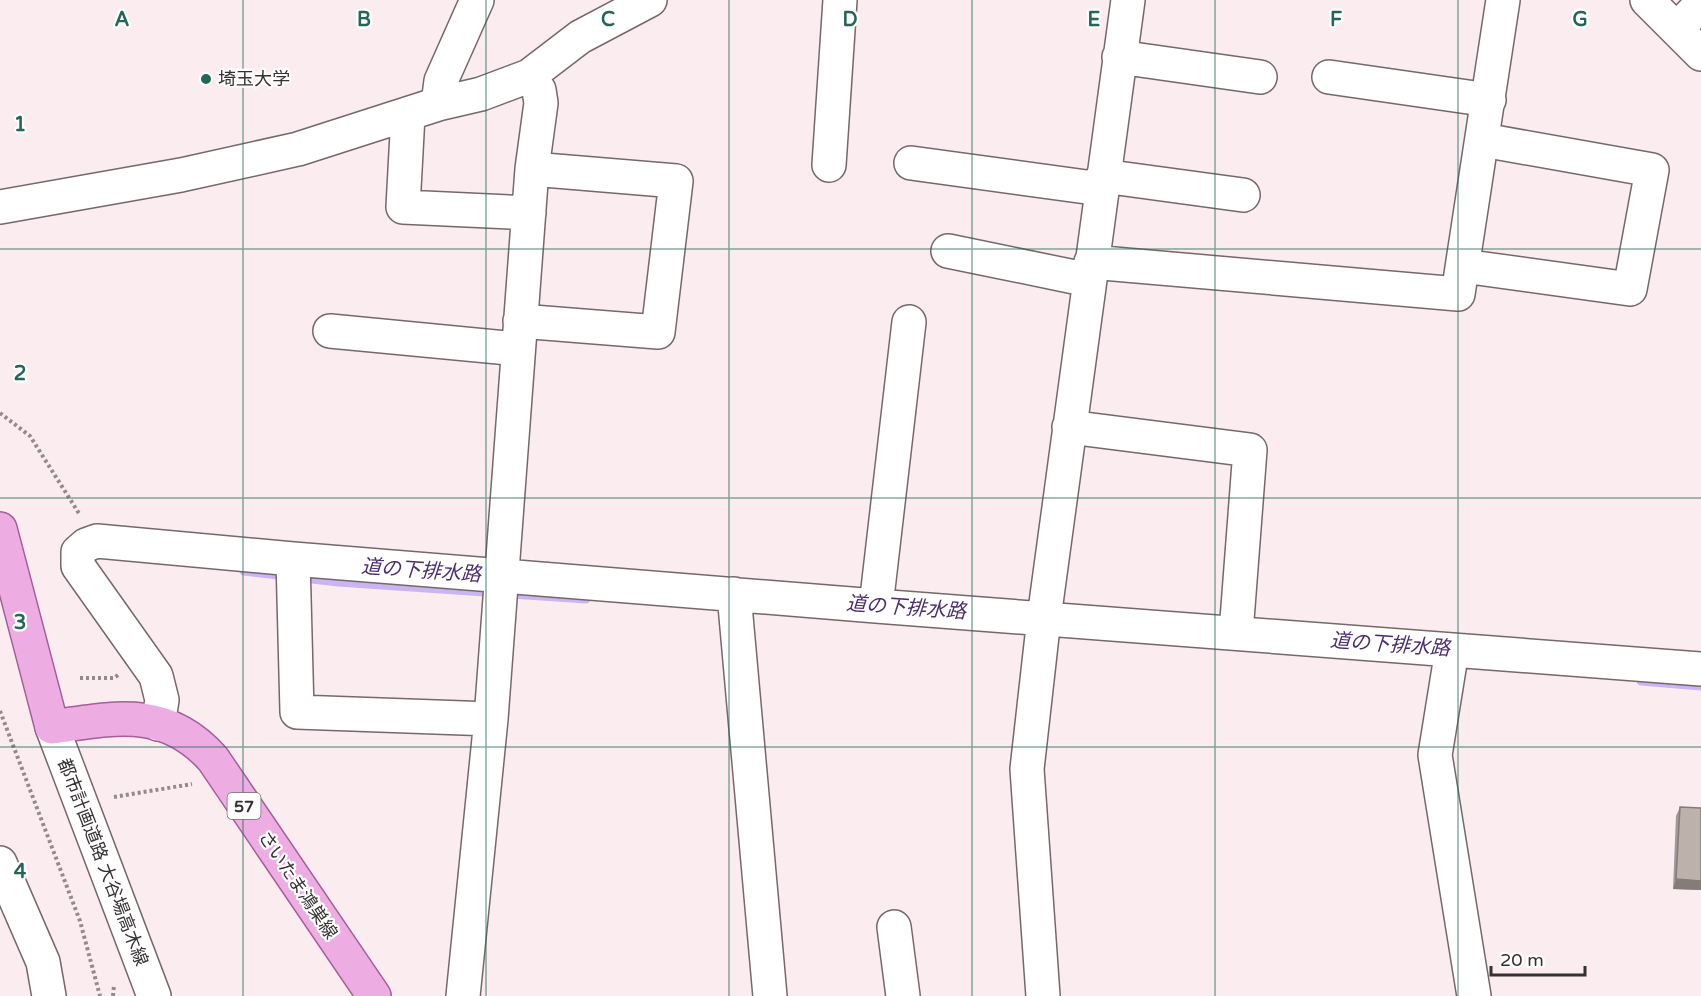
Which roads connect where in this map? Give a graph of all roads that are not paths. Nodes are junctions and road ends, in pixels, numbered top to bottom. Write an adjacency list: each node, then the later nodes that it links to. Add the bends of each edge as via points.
1 (477, 0): 15 (street, via 441,81)
2 (650, 0): 11 (street, via 580,37)
3 (840, 0): 18 (street)
4 (1128, 0): 10 (street)
5 (1503, 0): 14 (street)
6 (1647, 0): 8 (street)
7 (1701, 4): 8 (street)
8 (1677, 29): 9 (street)
9 (1701, 54)
10 (1119, 57): 12 (street); 20 (street)
11 (529, 76): 15 (street); 19 (street, via 539,90 541,103)
12 (1260, 77)
13 (1329, 77): 14 (street)
14 (1489, 100): 16 (street)
15 (423, 110): 22 (street, via 298,149 193,173); 23 (street, via 403,207)
16 (1483, 140): 25 (street); 25 (street, via 1652,170 1630,290)
17 (911, 163): 20 (street)
18 (829, 165)
19 (532, 169): 23 (street); 29 (street, via 676,181 658,332)
20 (1102, 183): 21 (street); 26 (street)
21 (1243, 195)
22 (0, 207)
23 (529, 213): 29 (street)
24 (948, 251): 26 (street)
25 (1462, 266): 26 (street, via 1458,294)
26 (1090, 271): 30 (street)
27 (909, 322): 35 (street)
28 (330, 331): 29 (street)
29 (519, 335): 33 (street)
30 (1070, 427): 36 (street); 37 (street, via 1250,450)
31 (0, 529): 42 (main road)
32 (293, 559): 33 (street); 40 (street, via 297,712); 41 (street, via 97,541 78,552 78,566 156,676 162,700)
33 (500, 575): 34 (street); 40 (street)
34 (734, 594): 35 (street); 49 (street)
35 (876, 606): 36 (street)
36 (1044, 618): 37 (street); 51 (street, via 1027,769)
37 (1236, 633): 38 (street)
38 (1452, 650): 39 (street); 52 (street, via 1435,755)
39 (1701, 669)
40 (491, 719): 48 (street)
41 (158, 724): 42 (main road, さいたま鴻巣線 / 57, via 138,718); 47 (main road, さいたま鴻巣線 / 57, via 199,742 213,759)
42 (52, 727): 46 (street, 都市計画道路 大谷場高木線)
43 (0, 863): 45 (street, via 43,962)
44 (894, 927): 50 (street)
45 (49, 996)
46 (154, 996)
47 (374, 996)
48 (463, 996)
49 (771, 996)
50 (903, 996)
51 (1043, 996)
52 (1474, 996)

